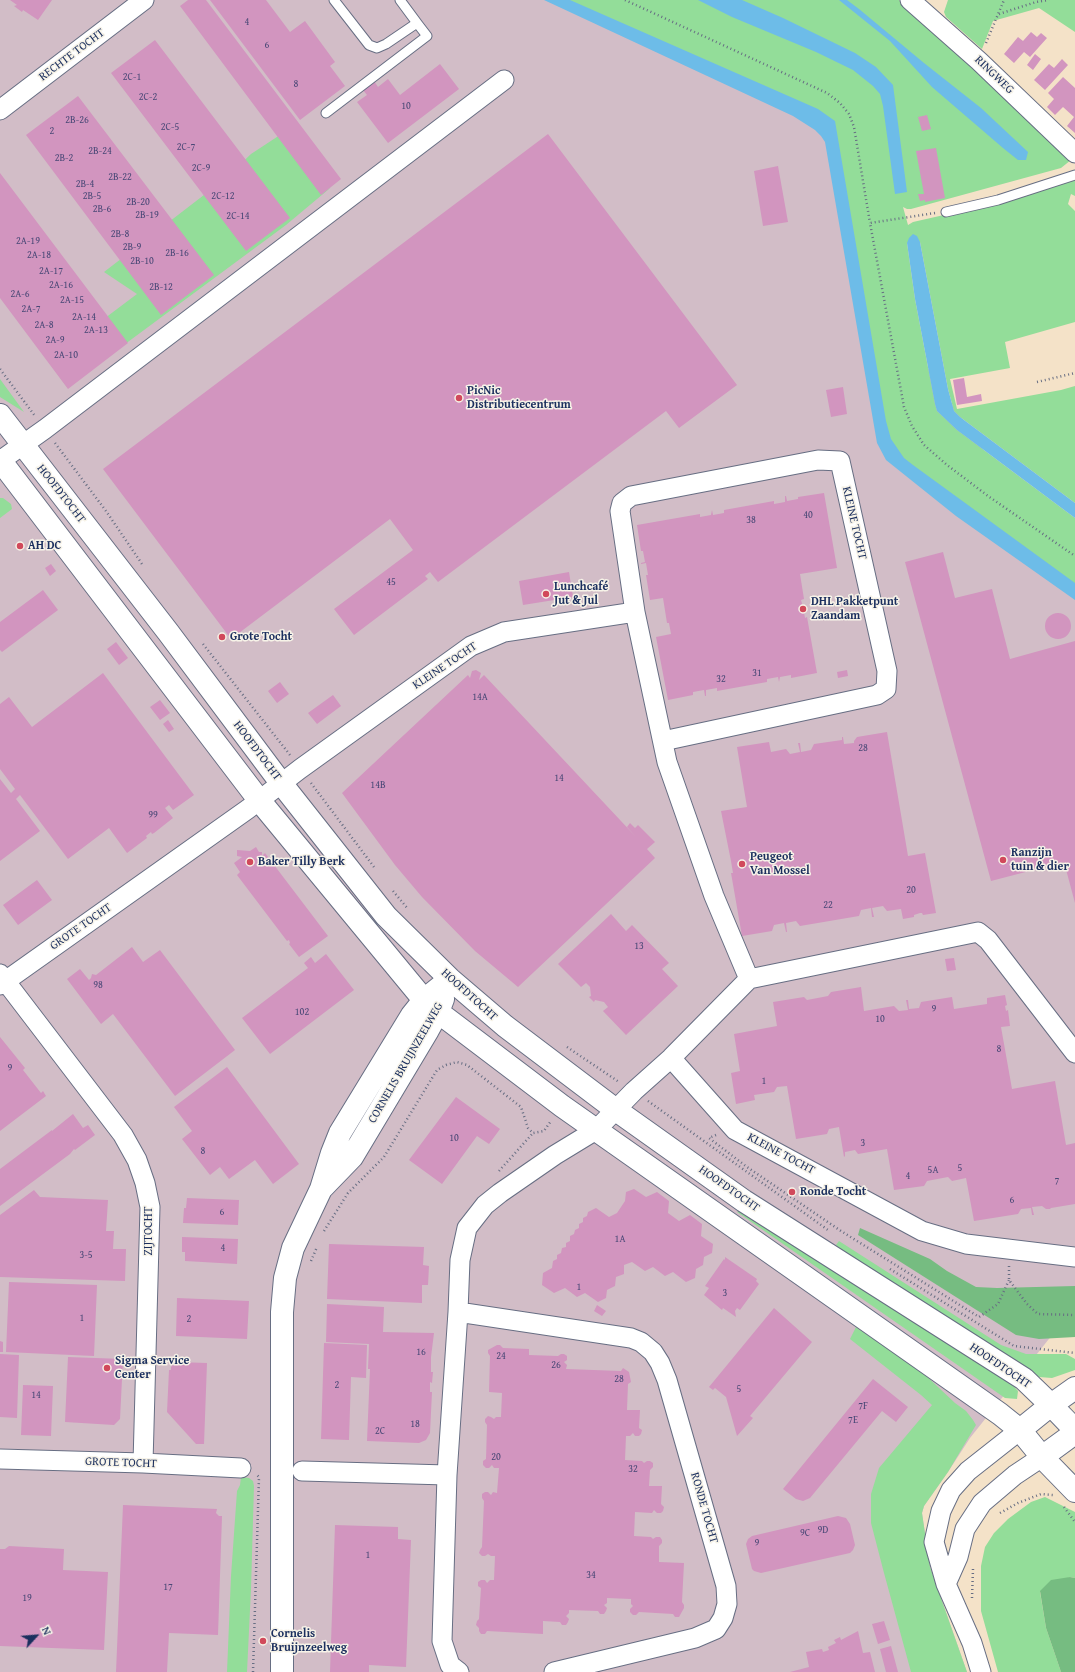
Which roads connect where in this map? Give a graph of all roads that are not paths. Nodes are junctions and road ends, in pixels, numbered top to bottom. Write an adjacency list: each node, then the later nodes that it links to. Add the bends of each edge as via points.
1 (144, 0): 7 (street, RECHTE TOCHT)
2 (334, 0): 5 (lane, via 373,47 386,44)
3 (400, 0): 5 (lane)
4 (910, 0): 9 (street, RINGWEG, via 979,60)
5 (417, 23): 8 (lane, via 427,36)
6 (504, 80): 13 (street)
7 (0, 110)
8 (326, 113)
9 (1075, 153)
10 (1075, 175): 11 (lane, via 998,200)
11 (946, 212)
12 (0, 415): 13 (main road, HOOFDTOCHT)
13 (22, 444): 14 (street); 17 (main road, HOOFDTOCHT)
14 (0, 460): 18 (main road)
15 (635, 612): 16 (street, KLEINE TOCHT); 16 (street, KLEINE TOCHT, via 620,511 622,503 631,496 810,461 840,461 887,671 886,689 877,695); 17 (street, KLEINE TOCHT, via 504,632 471,646)
16 (663, 741): 20 (street, KLEINE TOCHT, via 667,762 714,896)
17 (281, 783): 18 (street, GROTE TOCHT); 19 (main road, HOOFDTOCHT, via 386,916)
18 (259, 800): 21 (street, GROTE TOCHT); 22 (main road)
19 (450, 979): 22 (main road, CORNELIS BRUIJNZEELWEG); 25 (main road, HOOFDTOCHT, via 505,1026)
20 (749, 979): 23 (street, via 978,932 988,940); 24 (street)
21 (2, 980): 35 (street, ZIJTOCHT, via 123,1135 146,1183 150,1208)
22 (431, 1006): 26 (main road); 41 (main road, CORNELIS BRUIJNZEELWEG, via 412,1015 340,1133 321,1189 293,1248 285,1278 282,1312)
23 (1075, 1053)
24 (670, 1058): 25 (street); 27 (street, KLEINE TOCHT, via 735,1130 922,1231 966,1244)
25 (616, 1110): 26 (street); 30 (main road, HOOFDTOCHT, via 744,1201 1024,1379)
26 (596, 1130): 28 (street, via 500,1193 485,1205 467,1228 460,1260); 31 (main road)
27 (1075, 1257)
28 (458, 1312): 38 (street); 43 (street, RONDE TOCHT, via 631,1338 653,1352 667,1380 726,1586 728,1604 716,1629 695,1638)
29 (1075, 1388): 30 (main road)
30 (1051, 1405): 31 (main road); 32 (main road, HOOFDTOCHT)
31 (1020, 1430): 33 (main road); 40 (street, via 968,1471 950,1490 941,1512 934,1542)
32 (1075, 1431): 33 (main road)
33 (1042, 1458): 39 (main road); 40 (street, via 1015,1475 982,1503 965,1529 958,1557)
34 (0, 1459): 35 (street, GROTE TOCHT)
35 (143, 1463): 36 (street, GROTE TOCHT)
36 (241, 1468)
37 (302, 1471): 38 (street)
38 (447, 1475): 42 (street, via 442,1641 450,1665)
39 (1073, 1489)
40 (946, 1584): 44 (street, via 972,1643)
41 (282, 1672)
42 (459, 1672)
43 (554, 1672)
44 (981, 1672)

